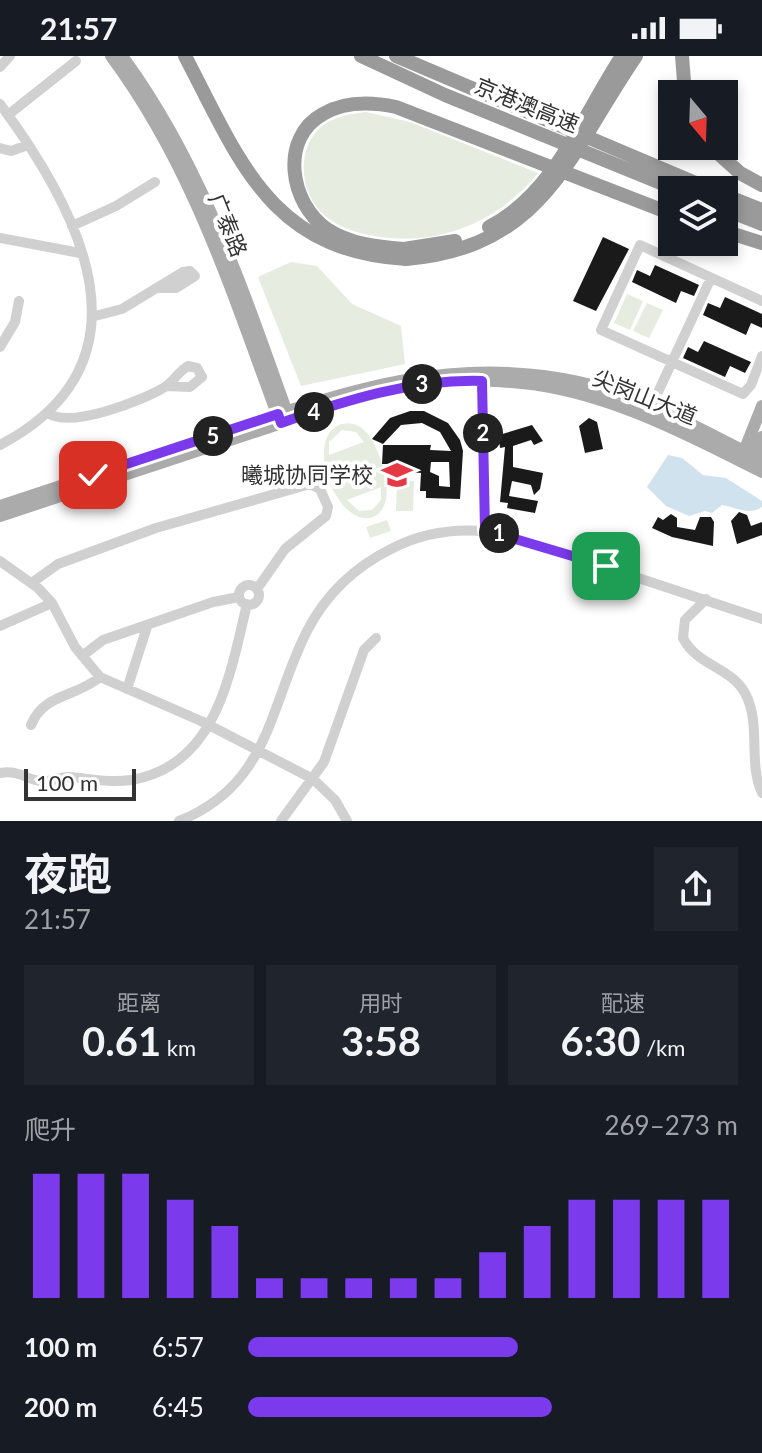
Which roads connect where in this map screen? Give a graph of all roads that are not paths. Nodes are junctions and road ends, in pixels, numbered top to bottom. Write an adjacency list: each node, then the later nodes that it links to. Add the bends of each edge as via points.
1 (10, 56): 11 (street)
2 (111, 56): 46 (main road, 广泰路, via 147,104 180,163)
3 (122, 56): 46 (main road, 广泰路, via 188,159 219,229)
4 (185, 56): 32 (highway, via 232,152 278,210 337,246 361,254)
5 (361, 56): 20 (highway, 京港澳高速)
6 (396, 56): 18 (highway, 京港澳高速)
7 (622, 56): 32 (highway, bridge, via 532,194 472,235)
8 (636, 56): 32 (highway, bridge, via 540,202 479,242 441,254)
9 (682, 56): 12 (highway)
10 (76, 61): 14 (street)
11 (0, 67)
12 (684, 80)
13 (0, 104): 14 (street)
14 (8, 115): 15 (street)
15 (28, 145): 16 (street, via 11,151); 27 (street, via 55,186)
16 (0, 148)
17 (726, 160): 21 (highway)
18 (679, 176)
19 (155, 182): 27 (street)
20 (658, 182)
21 (762, 185)
22 (738, 201): 24 (highway)
23 (658, 209): 32 (highway, via 396,107 366,103 322,114 303,134 295,155 297,191 304,206 341,237)
24 (762, 210)
25 (738, 215): 26 (highway)
26 (762, 224)
27 (72, 226): 31 (street)
28 (738, 235): 30 (highway)
29 (0, 238): 31 (street)
30 (762, 243)
31 (80, 253): 37 (street)
32 (405, 254)
33 (711, 278): 36 (street); 40 (street); 40 (street, via 640,245 601,330)
34 (157, 288): 37 (street, via 122,309)
35 (19, 301): 38 (street, via 15,322)
36 (762, 301)
37 (95, 316): 45 (street, via 88,352)
38 (0, 347)
39 (762, 356): 40 (street, via 743,394)
40 (672, 362): 43 (street)
41 (482, 376): 43 (main road, 尖岗山大道, via 579,382); 46 (main road, 尖岗山大道, via 409,377); 51 (main road, 尖岗山大道, via 595,396); 54 (street)
42 (166, 386): 45 (street, via 77,418)
43 (652, 405): 49 (main road, 尖岗山大道)
44 (762, 406): 47 (main road)
45 (48, 413): 50 (street)
46 (284, 417): 52 (main road, 尖岗山大道); 53 (main road, 尖岗山大道)
47 (756, 421): 49 (main road, via 739,436); 51 (main road)
48 (762, 437): 51 (main road)
49 (719, 438): 51 (main road, 尖岗山大道)
50 (0, 445)
51 (752, 461)
52 (0, 506)
53 (0, 516)
54 (485, 530): 57 (street); 69 (street, via 441,532 410,541 380,554 345,580 306,632)
55 (0, 561): 56 (street)
56 (33, 582): 58 (street, via 58,564 156,528 310,484 320,489 326,516 285,549 257,589 257,599); 59 (street)
57 (706, 599): 60 (street); 72 (street, via 685,620 683,638 746,694)
58 (243, 601): 62 (street, via 184,611); 68 (street)
59 (52, 603): 61 (street); 64 (street)
60 (762, 619)
61 (0, 626)
62 (147, 627): 64 (street, via 103,640); 66 (street)
63 (376, 638): 71 (street, via 364,650)
64 (82, 656): 65 (street)
65 (100, 677): 66 (street); 67 (street, via 85,690 42,706)
66 (127, 689): 68 (street)
67 (31, 725)
68 (211, 727): 69 (street); 70 (street, via 169,766 132,780 68,776 47,781 20,772)
69 (259, 753): 71 (street); 73 (street, via 222,795)
70 (0, 773)
71 (313, 779): 74 (street); 75 (street)
72 (762, 793)
73 (179, 821)
74 (281, 821)
75 (347, 821)

